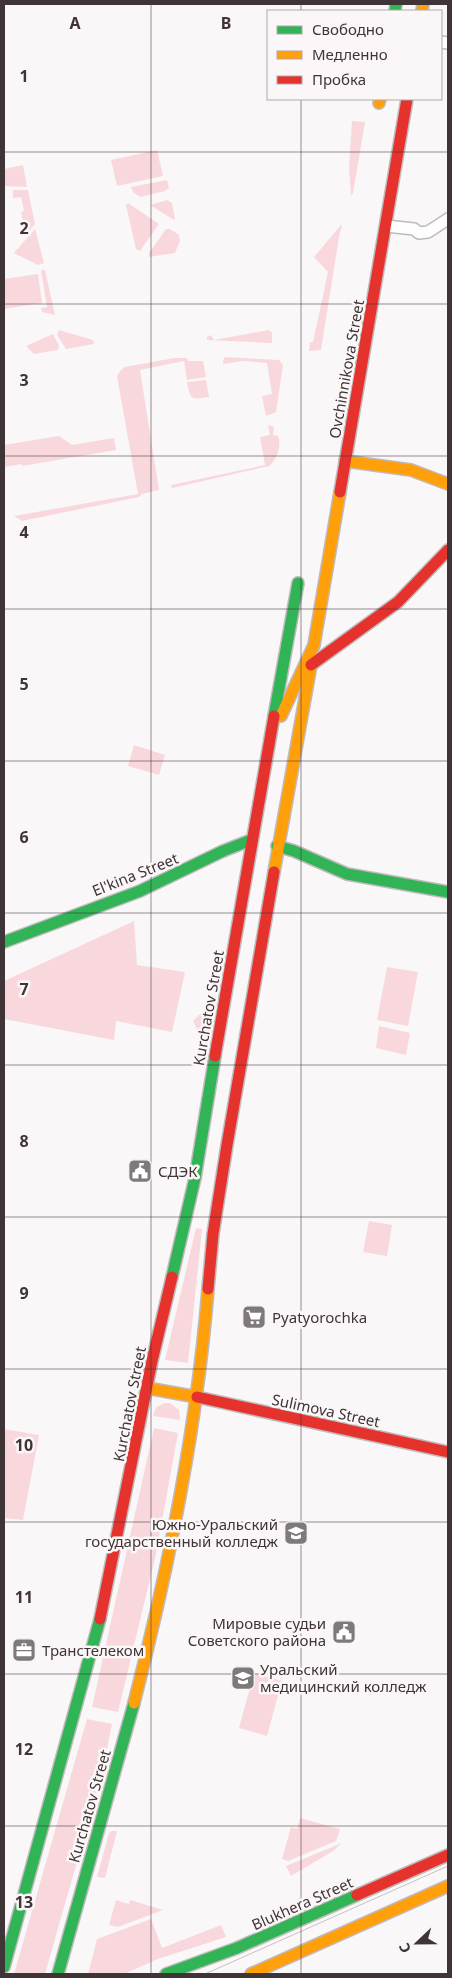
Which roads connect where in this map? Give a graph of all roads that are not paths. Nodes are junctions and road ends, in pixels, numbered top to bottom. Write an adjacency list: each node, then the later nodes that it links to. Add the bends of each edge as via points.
1 (407, 100): 3 (main road, Ovchinnikova Street)
2 (448, 219): 3 (street, via 428,232)
3 (386, 226): 4 (main road, Ovchinnikova Street)
4 (345, 461): 5 (main road, via 422,472); 8 (main road, Ovchinnikova Street, via 314,645)
5 (448, 484)
6 (448, 550): 10 (main road, via 398,602 310,664)
7 (298, 583): 8 (main road)
8 (270, 739): 9 (main road)
9 (251, 840): 10 (main road); 12 (main road, El'kina Street, via 140,890); 13 (main road, Kurchatov Street, via 195,1178)
10 (277, 846): 11 (main road, via 347,874); 14 (main road, Kurchatov Street, via 216,1217)
11 (448, 892)
12 (4, 942)
13 (147, 1388): 14 (main road, Sulimova Street); 18 (main road, Kurchatov Street, via 106,1595)
14 (197, 1397): 15 (main road, Sulimova Street); 19 (main road, Kurchatov Street, via 148,1647)
15 (448, 1452)
16 (448, 1855): 20 (main road, Blukhera Street, via 237,1948)
17 (448, 1886): 21 (main road)
18 (4, 1967)
19 (58, 1974)
20 (166, 1974)
21 (251, 1974)

